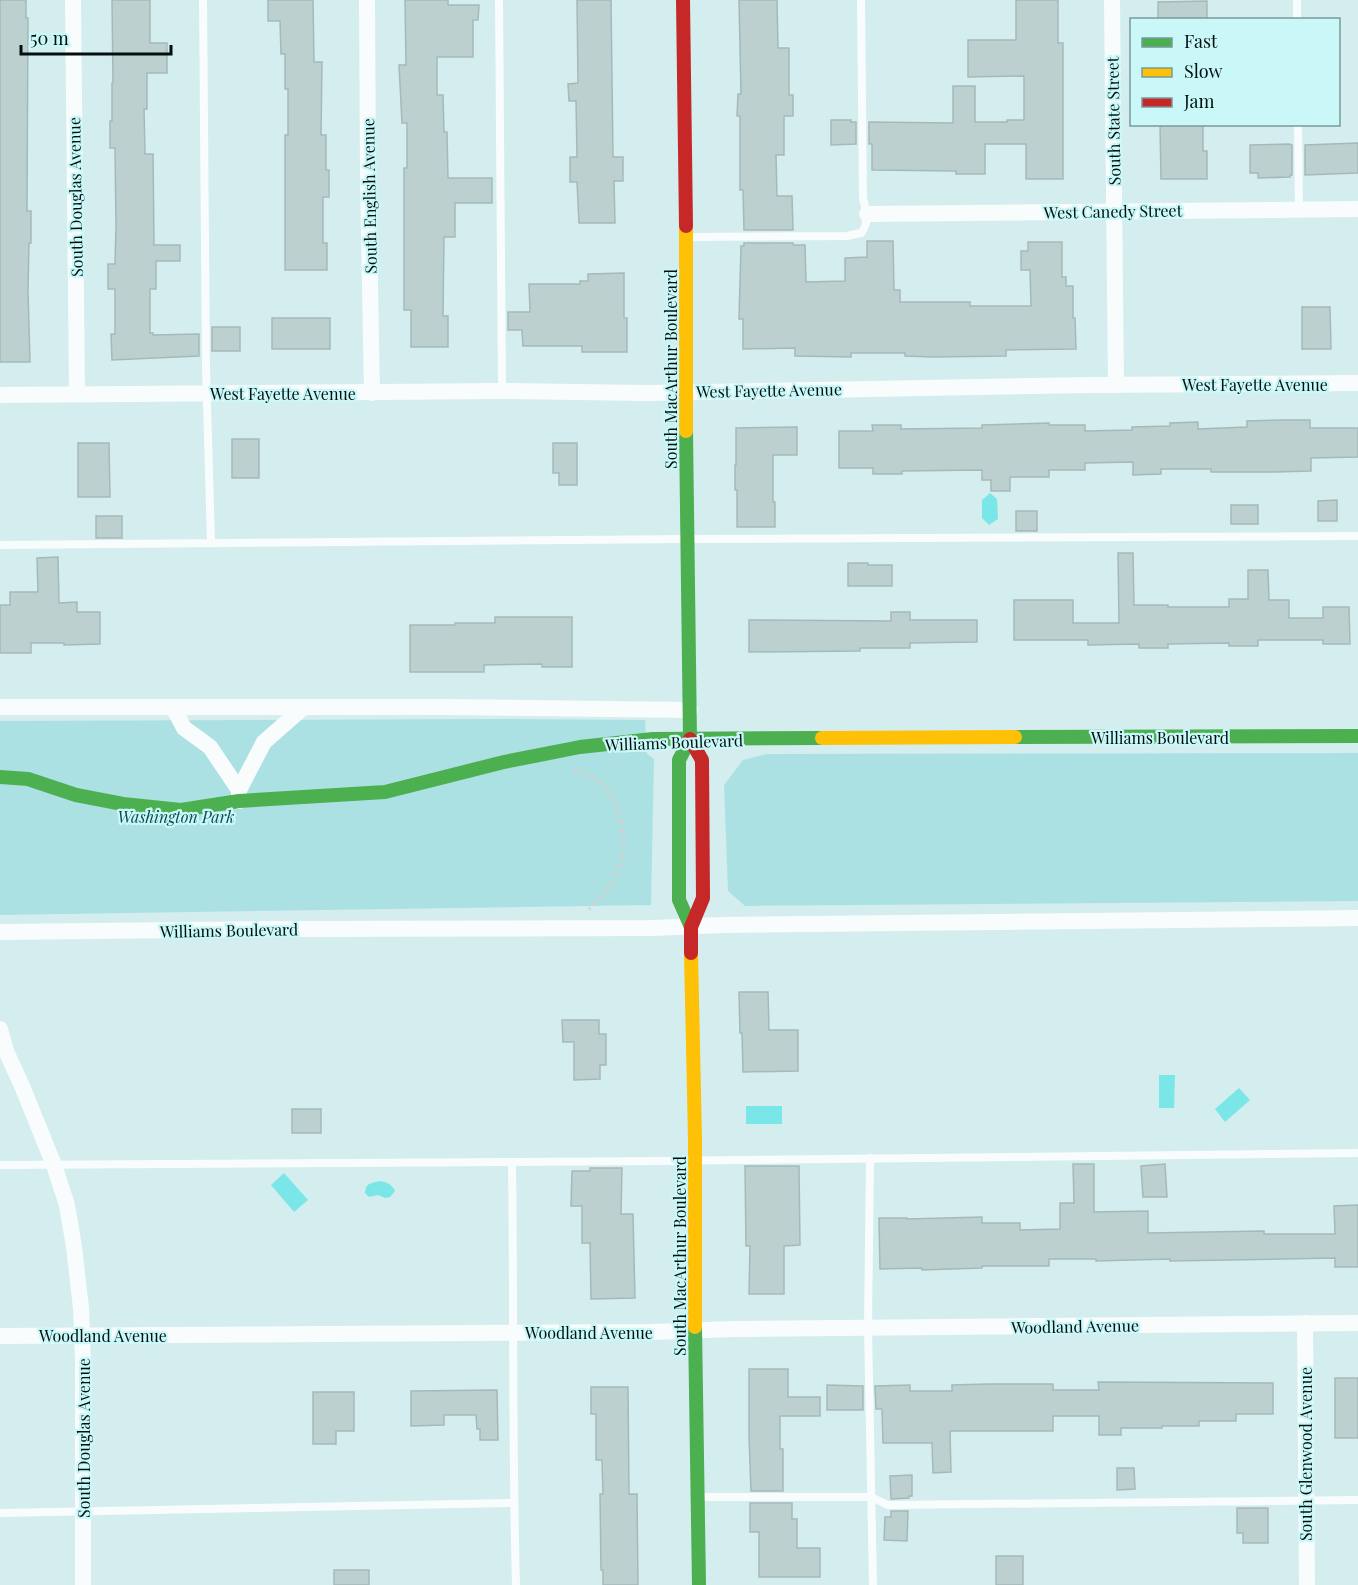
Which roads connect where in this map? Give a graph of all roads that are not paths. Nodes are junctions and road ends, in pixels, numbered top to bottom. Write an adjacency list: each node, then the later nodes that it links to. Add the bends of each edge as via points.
1 (73, 0): 22 (street, South Douglas Avenue)
2 (203, 0): 20 (lane)
3 (367, 0): 21 (street, South English Avenue)
4 (499, 0): 18 (lane)
5 (683, 0): 15 (main road, South MacArthur Boulevard)
6 (861, 0): 14 (lane, via 863,198)
7 (1112, 0): 13 (street, South State Street)
8 (1297, 0): 9 (lane)
9 (1297, 18)
10 (1298, 126): 11 (lane)
11 (1299, 209): 12 (street, West Canedy Street); 13 (street, West Canedy Street)
12 (1358, 209)
13 (1114, 211): 14 (street, West Canedy Street); 17 (street, South State Street)
14 (867, 214): 15 (lane, via 861,234 847,236)
15 (686, 237): 19 (main road, South MacArthur Boulevard)
16 (1358, 383): 17 (street, West Fayette Avenue)
17 (1116, 385): 19 (street, West Fayette Avenue)
18 (502, 391): 19 (street, West Fayette Avenue); 21 (street, West Fayette Avenue)
19 (685, 392): 25 (main road, South MacArthur Boulevard)
20 (206, 393): 21 (street, West Fayette Avenue); 22 (street, West Fayette Avenue); 26 (lane)
21 (372, 393)
22 (77, 394): 23 (street, West Fayette Avenue)
23 (0, 395)
24 (1358, 536): 25 (lane)
25 (687, 539): 26 (lane); 31 (main road, South MacArthur Boulevard)
26 (211, 543): 27 (lane)
27 (0, 545)
28 (0, 707): 29 (street, Williams Boulevard)
29 (173, 707): 30 (street, Williams Boulevard); 35 (street, via 184,728 210,747)
30 (304, 707): 31 (street, Williams Boulevard); 35 (street, via 264,742)
31 (690, 710): 33 (main road, South MacArthur Boulevard)
32 (1358, 736): 33 (main road, Williams Boulevard)
33 (690, 739): 35 (main road, Williams Boulevard, via 580,747 385,792); 37 (main road, South MacArthur Boulevard, via 679,760 679,900); 37 (main road, South MacArthur Boulevard, via 702,760 703,898)
34 (0, 777): 35 (main road, Williams Boulevard, via 28,779 76,795 181,810)
35 (239, 795)
36 (1358, 918): 37 (street, Williams Boulevard)
37 (691, 927): 38 (street, Williams Boulevard); 44 (main road, South MacArthur Boulevard)
38 (0, 932)
39 (0, 1029): 40 (street, South Douglas Avenue)
40 (3, 1049): 46 (street, South Douglas Avenue)
41 (1358, 1153): 42 (lane)
42 (870, 1158): 44 (lane); 49 (lane)
43 (512, 1161): 44 (lane); 46 (lane); 51 (lane)
44 (695, 1161): 50 (main road, South MacArthur Boulevard)
45 (0, 1165): 46 (lane)
46 (54, 1165): 52 (street, South Douglas Avenue, via 67,1205)
47 (1305, 1323): 48 (street, Woodland Avenue); 49 (street, Woodland Avenue); 57 (street, South Glenwood Avenue)
48 (1358, 1323)
49 (868, 1328): 50 (street, Woodland Avenue); 55 (lane)
50 (695, 1330): 51 (street, Woodland Avenue); 54 (main road, South MacArthur Boulevard)
51 (514, 1332): 52 (street, Woodland Avenue); 58 (lane)
52 (82, 1335): 53 (street, Woodland Avenue); 59 (street, South Douglas Avenue)
53 (0, 1336)
54 (699, 1497): 55 (lane); 63 (main road, South MacArthur Boulevard)
55 (871, 1497): 57 (lane, via 888,1505); 64 (lane)
56 (1358, 1500): 57 (lane)
57 (1305, 1501): 65 (street, South Glenwood Avenue)
58 (513, 1503): 59 (lane); 62 (lane)
59 (83, 1512): 60 (lane); 61 (street, South Douglas Avenue)
60 (0, 1513)
61 (83, 1585)
62 (516, 1585)
63 (699, 1585)
64 (873, 1585)
65 (1306, 1585)

